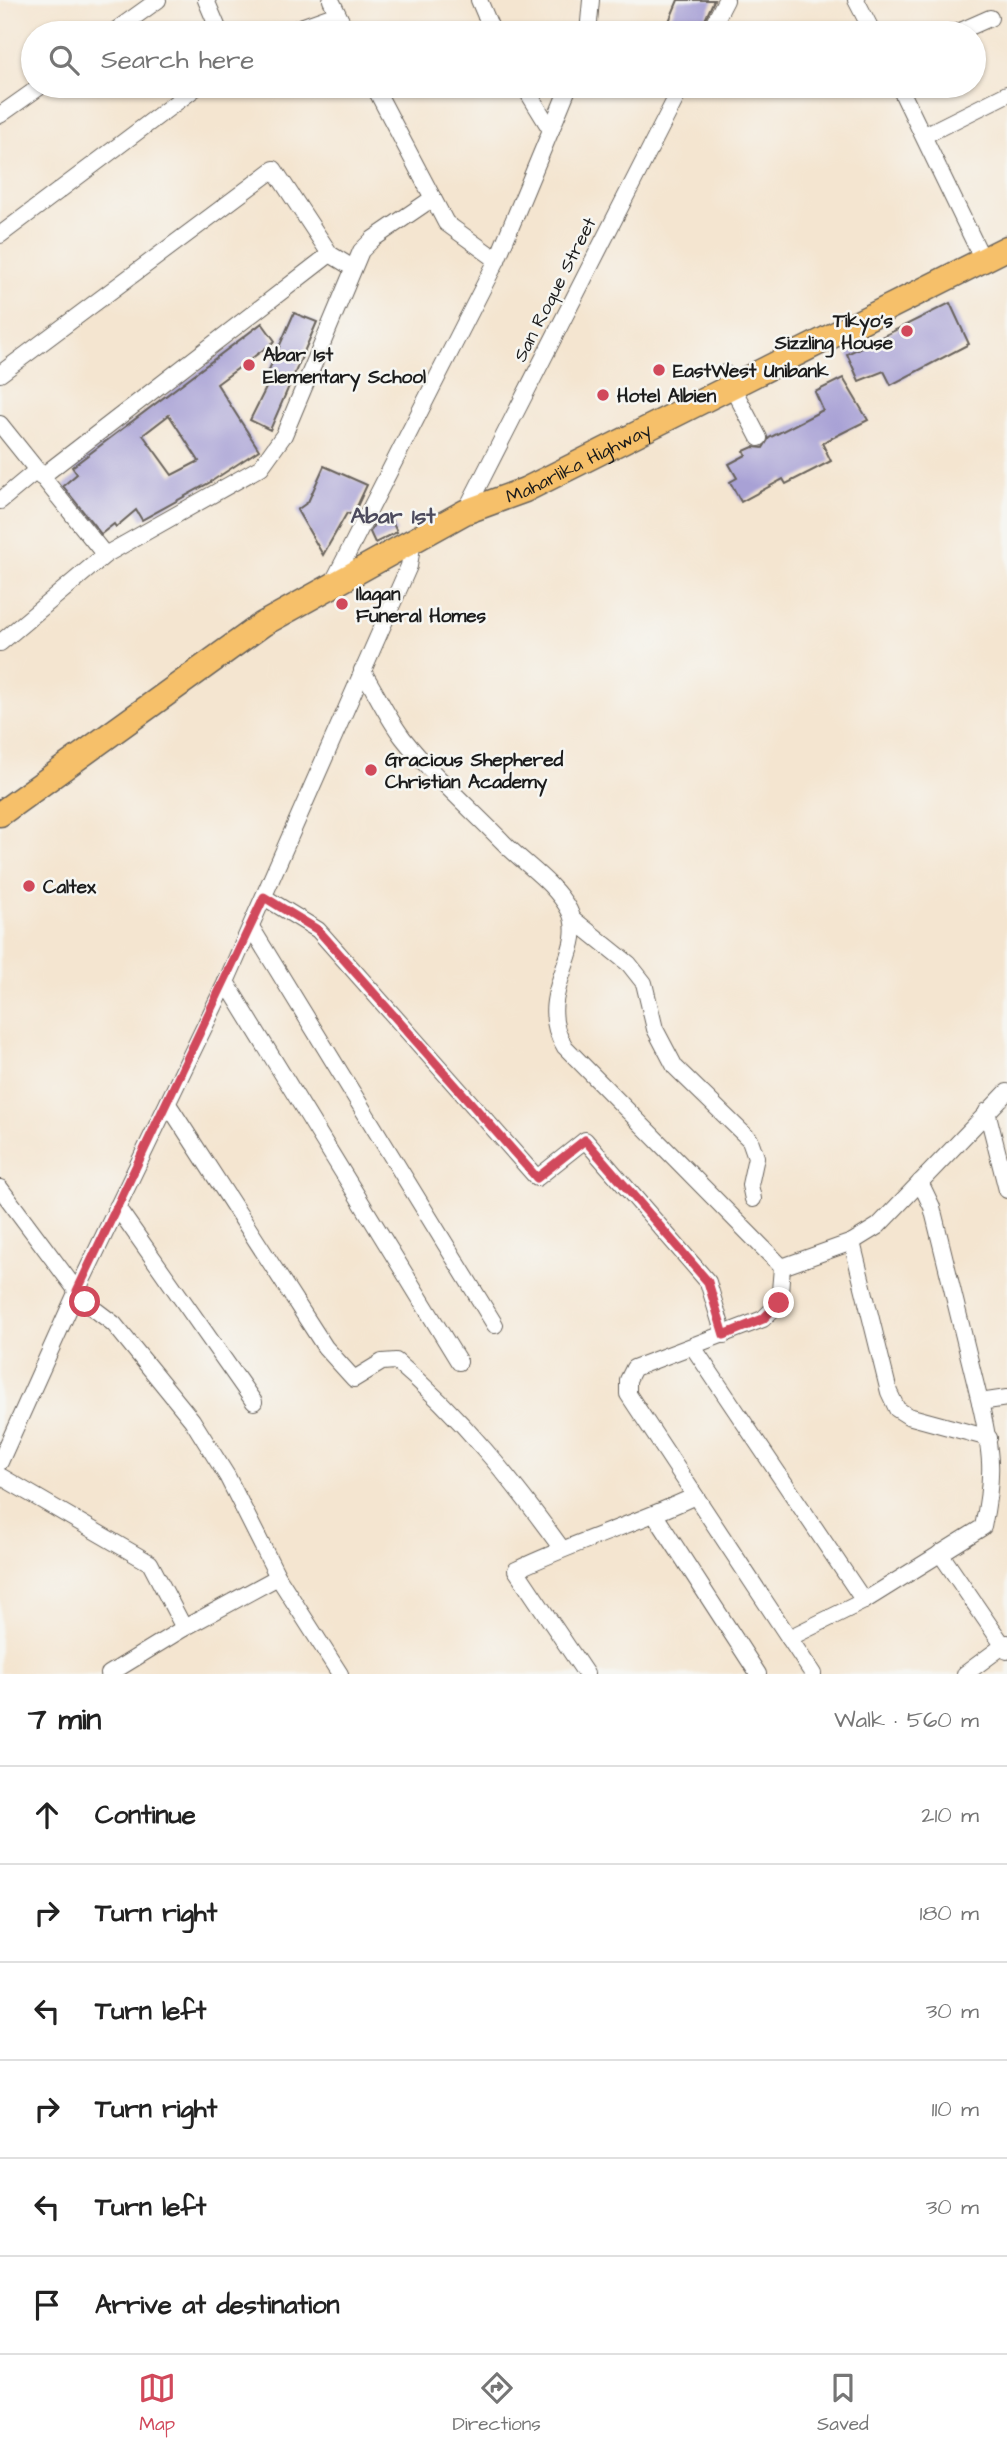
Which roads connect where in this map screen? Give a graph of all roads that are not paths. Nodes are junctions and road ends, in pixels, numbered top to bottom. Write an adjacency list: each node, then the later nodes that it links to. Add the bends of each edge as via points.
1 (158, 0): 9 (street)
2 (206, 0): 10 (street)
3 (479, 0): 12 (street)
4 (591, 0): 13 (street)
5 (726, 0): 14 (street)
6 (856, 0): 15 (street)
7 (334, 7): 11 (street)
8 (990, 18): 16 (street)
9 (129, 21)
10 (215, 21)
11 (307, 21)
12 (488, 21)
13 (589, 21)
14 (715, 21)
15 (867, 21)
16 (983, 21)
17 (1007, 94): 27 (street)
18 (24, 98): 25 (street)
19 (182, 98): 29 (street)
20 (380, 98): 28 (street)
21 (531, 98): 26 (street)
22 (564, 98): 26 (street)
23 (676, 98): 42 (street, San Roque Street)
24 (905, 98): 27 (street)
25 (0, 115)
26 (551, 130): 34 (street)
27 (925, 135): 32 (street)
28 (433, 198): 34 (street, via 446,223); 35 (street, via 367,245)
29 (1, 232)
30 (1007, 232): 32 (highway, Maharlika Highway)
31 (1007, 248): 32 (highway, Maharlika Highway)
32 (981, 253): 37 (highway, Maharlika Highway)
33 (330, 254): 35 (street); 36 (street, via 274,169); 40 (street)
34 (497, 260): 45 (street)
35 (353, 268): 44 (street, via 284,435 261,467)
36 (0, 374)
37 (728, 381): 39 (street); 42 (highway, Maharlika Highway, via 522,477)
38 (0, 424): 40 (street)
39 (759, 438)
40 (38, 474): 41 (street); 44 (street)
41 (0, 501)
42 (476, 507): 43 (highway, Maharlika Highway)
43 (413, 540): 45 (highway, Maharlika Highway); 47 (street, via 409,566)
44 (105, 555): 46 (street)
45 (332, 584): 48 (highway, Maharlika Highway, via 263,624)
46 (0, 643)
47 (362, 670): 49 (street); 50 (street, via 405,740 551,887)
48 (0, 814)
49 (264, 897): 51 (street); 65 (street, via 318,930 537,1178 585,1140 708,1282)
50 (573, 919): 59 (street, via 629,964 644,984 655,1029 675,1067 750,1140 756,1157 750,1185); 62 (street, via 554,1004 556,1033)
51 (251, 926): 52 (street); 64 (street)
52 (226, 982): 54 (street); 67 (street)
53 (1007, 1092): 55 (street)
54 (169, 1104): 60 (street); 78 (street, via 325,1347 346,1371 354,1379 382,1362 396,1361 469,1429)
55 (987, 1111): 56 (street); 58 (street)
56 (920, 1182): 61 (street, via 878,1226); 70 (street, via 932,1207)
57 (0, 1188): 63 (street)
58 (1007, 1190)
59 (753, 1199)
60 (117, 1207): 63 (street); 69 (street)
61 (852, 1242): 62 (street); 71 (street, via 897,1409)
62 (782, 1267): 65 (street, via 779,1303 763,1319)
63 (77, 1291): 72 (street); 80 (street, via 92,1311 114,1324 192,1420 227,1476)
64 (495, 1325)
65 (724, 1335): 66 (street)
66 (693, 1348): 76 (street, via 634,1368 628,1394); 81 (street)
67 (459, 1362)
68 (1007, 1398): 70 (street)
69 (254, 1402)
70 (980, 1402): 71 (street)
71 (989, 1438): 75 (street)
72 (0, 1462)
73 (0, 1476): 82 (street, via 150,1563)
74 (1007, 1491): 75 (street)
75 (990, 1495): 79 (street, via 983,1527)
76 (695, 1496): 77 (street); 83 (street)
77 (655, 1515): 78 (street); 88 (street)
78 (562, 1549): 87 (street, via 516,1570)
79 (940, 1553): 81 (street); 84 (street)
80 (278, 1577): 82 (street); 86 (street)
81 (864, 1601): 83 (street)
82 (184, 1628): 85 (street)
83 (789, 1638): 89 (street)
84 (1006, 1646): 90 (street)
85 (114, 1673)
86 (340, 1674)
87 (586, 1674)
88 (758, 1674)
89 (813, 1674)
90 (965, 1674)

